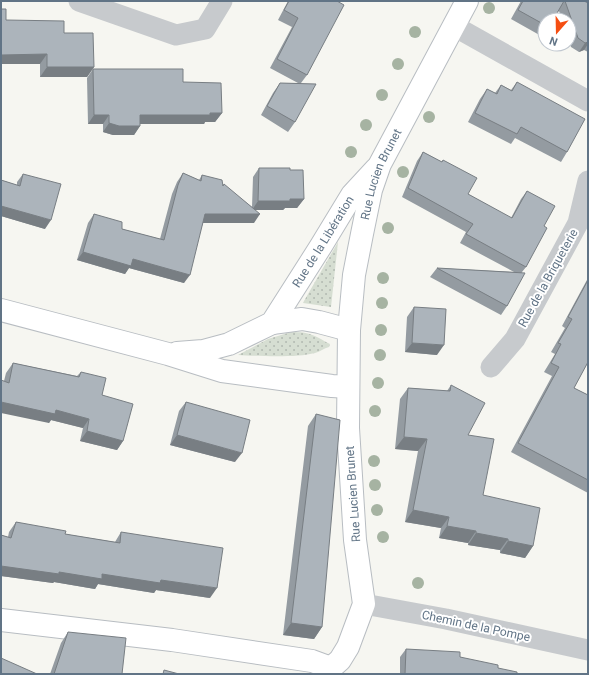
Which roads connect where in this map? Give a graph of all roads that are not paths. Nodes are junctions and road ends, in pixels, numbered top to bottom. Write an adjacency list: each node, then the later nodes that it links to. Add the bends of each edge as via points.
1 (79, 1): 2 (street, via 176,35 205,29)
2 (222, 1)
3 (467, 1): 4 (street, Rue Lucien Brunet)
4 (454, 26): 5 (street); 6 (street, Rue Lucien Brunet)
5 (588, 101)
6 (380, 164): 9 (street, Rue de la Libération, via 352,195); 10 (street, Rue Lucien Brunet, via 371,190 360,241)
7 (588, 181): 12 (street, Rue de la Briqueterie, via 578,222 515,339)
8 (1, 310): 11 (street)
9 (272, 323): 10 (street, via 302,319); 11 (street, via 230,344 203,351)
10 (349, 330): 13 (street, Rue Lucien Brunet)
11 (168, 354): 13 (street, via 222,371)
12 (491, 367)
13 (348, 387): 14 (street, Rue Lucien Brunet, via 355,540)
14 (364, 604): 16 (street, Chemin de la Pompe); 17 (street, Rue Lucien Brunet, via 348,647)
15 (1, 620): 17 (street, Rue Lucien Brunet, via 172,640 312,662)
16 (588, 650)
17 (334, 671)

